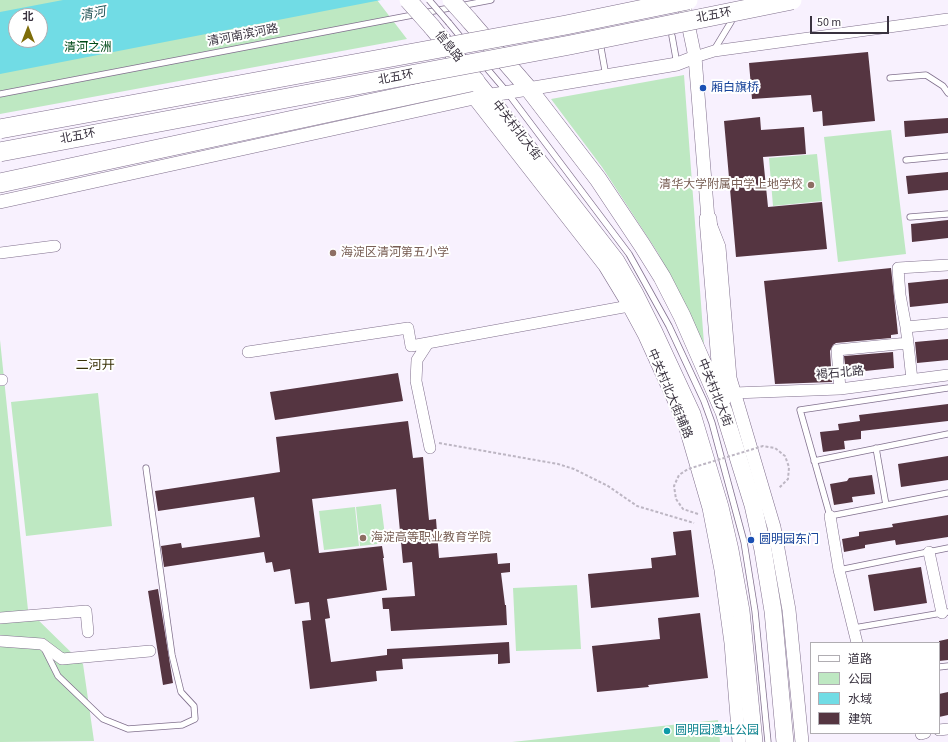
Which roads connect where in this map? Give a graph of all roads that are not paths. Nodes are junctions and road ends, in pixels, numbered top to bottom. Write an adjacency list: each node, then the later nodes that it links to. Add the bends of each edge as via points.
1 (408, 0): 20 (main road, 信息路, bridge, via 432,27)
2 (428, 0): 11 (lane, 信息路, bridge)
3 (451, 0): 19 (main road, bridge)
4 (491, 0): 23 (lane, 清河南滨河路)
5 (682, 0): 14 (street)
6 (688, 0): 24 (highway, 北五环, bridge)
7 (792, 0): 25 (highway, 北五环, bridge)
8 (948, 19): 13 (street)
9 (731, 22): 13 (lane)
10 (672, 36): 16 (lane)
11 (469, 47)
12 (601, 48): 17 (lane)
13 (714, 51): 14 (street)
14 (695, 57): 16 (street); 32 (street)
15 (479, 59): 21 (lane, 信息路)
16 (677, 64): 17 (street)
17 (606, 76): 19 (street)
18 (890, 78): 22 (lane, via 926,74 943,86)
19 (528, 88): 21 (street); 47 (main road, 中关村北大街, via 598,179 662,277)
20 (479, 91): 21 (street); 28 (highway); 29 (street); 36 (street, 中关村北大街辅路, via 605,266); 68 (main road, 中关村北大街, via 616,261 654,332 692,414 720,507 740,603)
21 (507, 92): 69 (lane, 中关村北大街, via 629,254 669,326 704,401 744,542 755,611)
22 (948, 93)
23 (0, 94)
24 (0, 129)
25 (0, 152)
26 (948, 156): 27 (lane)
27 (906, 160)
28 (0, 183)
29 (0, 202)
30 (948, 214): 31 (lane)
31 (910, 217)
32 (708, 219): 46 (street, via 719,247 730,378); 47 (main road)
33 (55, 246): 34 (street)
34 (0, 253)
35 (948, 265): 38 (street, via 898,268)
36 (629, 306): 39 (street); 67 (street, 中关村北大街辅路, via 684,422 710,508 731,643)
37 (948, 323): 38 (street)
38 (906, 327): 40 (street)
39 (428, 343): 41 (street, via 411,346 408,328); 49 (street, via 417,360 416,381)
40 (908, 343): 43 (street); 45 (street, via 837,350)
41 (248, 352)
42 (948, 375): 43 (street, 褐石北路)
43 (912, 380): 45 (street, 褐石北路)
44 (948, 388): 51 (lane, via 800,410)
45 (840, 389): 46 (street, 褐石北路)
46 (734, 393): 71 (street, via 774,527 789,610)
47 (724, 412): 70 (main road, 中关村北大街, via 753,505 763,550 773,611)
48 (948, 434): 50 (lane)
49 (430, 444)
50 (876, 448): 51 (lane); 54 (lane)
51 (814, 461): 55 (lane)
52 (146, 468): 65 (lane, via 172,655 181,692 194,706 195,719 182,725 128,728 103,719 58,676)
53 (948, 492): 54 (lane)
54 (886, 505): 55 (lane)
55 (830, 516): 58 (street)
56 (948, 548): 57 (lane)
57 (929, 552): 58 (lane); 59 (street)
58 (839, 570): 61 (street)
59 (945, 613): 61 (lane)
60 (0, 618): 62 (street, via 86,612)
61 (854, 628): 64 (street)
62 (88, 632)
63 (0, 641): 65 (street)
64 (857, 642)
65 (44, 646): 66 (street, via 62,659)
66 (150, 650)
67 (739, 742)
68 (754, 742)
69 (768, 742)
70 (785, 742)
71 (802, 742)

